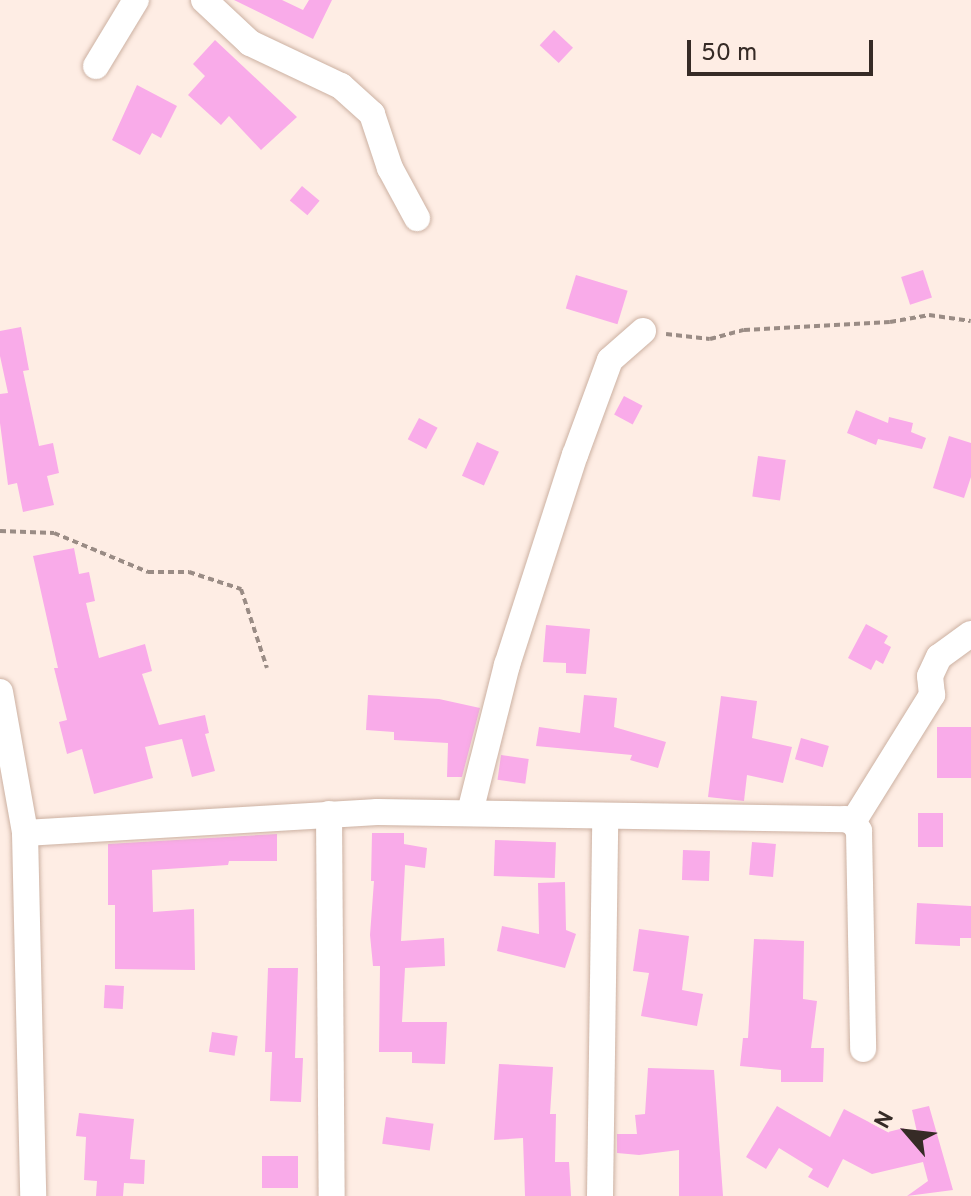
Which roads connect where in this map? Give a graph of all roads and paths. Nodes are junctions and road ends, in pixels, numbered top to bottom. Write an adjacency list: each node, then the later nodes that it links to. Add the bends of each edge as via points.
1 (136, 0): 3 (street)
2 (204, 0): 4 (street, via 250,43 341,86 372,114 390,168)
3 (96, 66)
4 (417, 218)
5 (971, 321): 6 (path, via 929,315 744,330 710,339)
6 (643, 331): 11 (street, via 610,360 575,455 507,665)
7 (0, 531): 9 (path, via 54,533 148,572 189,572 241,589)
8 (971, 634): 14 (street, via 939,657 930,676 932,695)
9 (267, 668)
10 (0, 692): 15 (street)
11 (470, 812): 12 (street); 13 (street)
12 (329, 814): 15 (street); 18 (street)
13 (605, 816): 14 (street); 19 (street)
14 (853, 822): 16 (street, via 859,831)
15 (25, 833): 17 (street)
16 (863, 1049)
17 (33, 1196)
18 (332, 1196)
19 (600, 1196)

